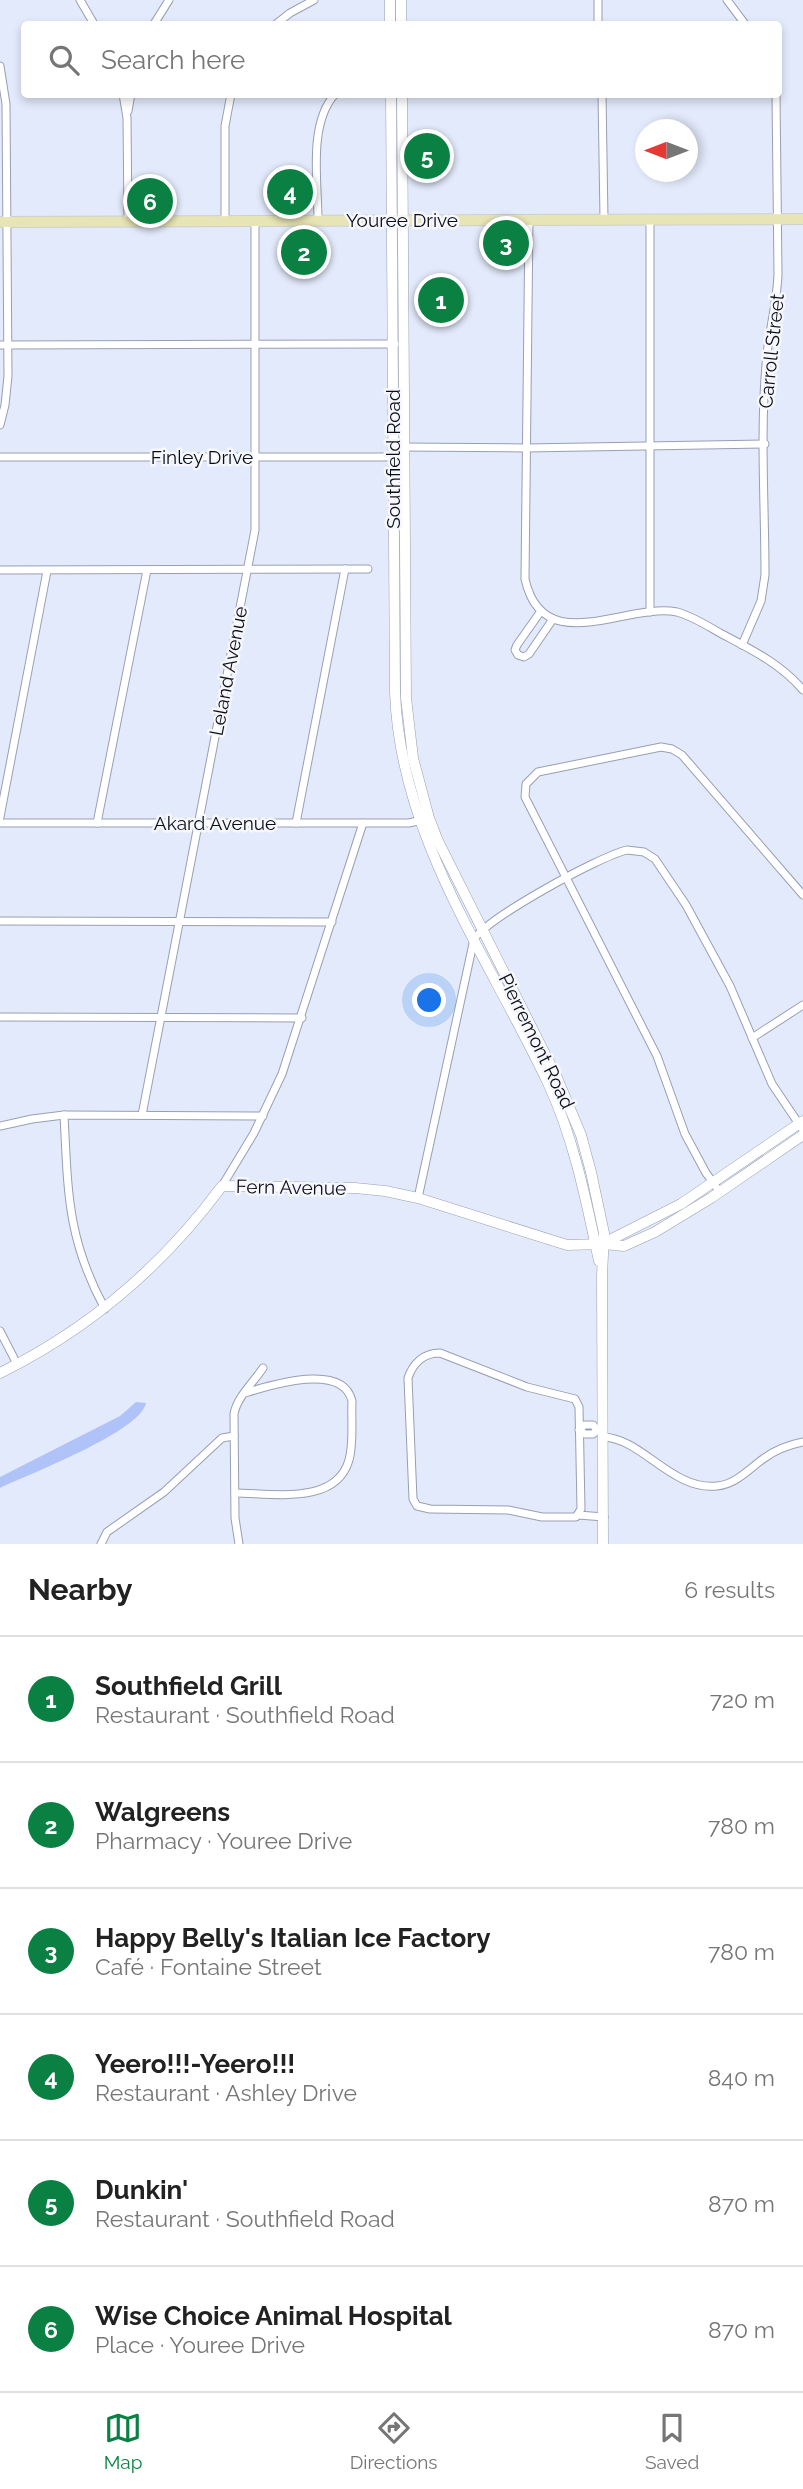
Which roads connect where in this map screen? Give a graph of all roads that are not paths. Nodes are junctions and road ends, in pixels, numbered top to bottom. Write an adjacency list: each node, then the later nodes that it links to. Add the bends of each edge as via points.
1 (80, 0): 8 (street)
2 (169, 0): 9 (street)
3 (314, 0): 10 (street)
4 (390, 0): 11 (main road)
5 (401, 0): 12 (main road)
6 (598, 0): 13 (street)
7 (727, 0): 14 (street)
8 (91, 21)
9 (156, 21)
10 (281, 21)
11 (390, 21)
12 (401, 21)
13 (598, 21)
14 (743, 21)
15 (0, 66): 34 (street, via 6,104)
16 (124, 98): 23 (street)
17 (130, 98): 23 (street)
18 (230, 98): 32 (street, via 225,126)
19 (332, 98): 29 (street, via 317,134)
20 (396, 98): 33 (main road, Southfield Road)
21 (602, 98): 25 (street)
22 (776, 98): 30 (street, Carroll Street)
23 (127, 118): 31 (street)
24 (529, 219): 25 (main road, Youree Drive); 33 (main road, Youree Drive); 41 (street)
25 (604, 219): 26 (main road, Youree Drive)
26 (650, 219): 30 (main road, Youree Drive); 39 (street)
27 (803, 219): 30 (main road, Youree Drive)
28 (255, 220): 29 (main road, Youree Drive); 32 (main road, Youree Drive); 37 (street, Leland Avenue)
29 (318, 220): 33 (main road, Youree Drive)
30 (778, 220): 40 (street, Carroll Street, via 777,299 766,362)
31 (128, 221): 32 (main road, Youree Drive); 34 (main road, Youree Drive)
32 (225, 221)
33 (397, 221): 35 (main road, Southfield Road)
34 (3, 222): 36 (street)
35 (398, 344): 37 (street); 42 (main road, Southfield Road); 43 (main road, Southfield Road)
36 (4, 345): 37 (street); 38 (street, via 7,392)
37 (255, 345): 45 (street, Leland Avenue)
38 (0, 425)
39 (649, 444): 40 (street, Finley Drive); 41 (street, Finley Drive); 54 (street)
40 (765, 444): 56 (street, Carroll Street, via 765,575 758,609)
41 (526, 448): 43 (street, Finley Drive); 53 (street, via 525,579 529,595)
42 (393, 452): 43 (street, Finley Drive); 45 (street, Finley Drive); 52 (main road, Southfield Road)
43 (405, 452): 52 (main road, Southfield Road)
44 (0, 457): 45 (street, Finley Drive)
45 (255, 457): 46 (street, Leland Avenue, via 255,530)
46 (248, 569): 47 (street); 51 (street); 62 (street, Leland Avenue)
47 (345, 569): 48 (street); 63 (street)
48 (368, 569)
49 (0, 570): 50 (street)
50 (47, 570): 51 (street); 58 (street)
51 (146, 570): 61 (street)
52 (399, 570): 59 (main road, Southfield Road, via 395,704 411,796)
53 (541, 611): 55 (street); 55 (street, via 517,645 518,655 529,654)
54 (650, 612): 55 (street, via 582,623); 56 (street, via 690,617)
55 (553, 619)
56 (742, 645): 57 (street, via 773,662)
57 (803, 690)
58 (0, 817)
59 (424, 820): 64 (street, Akard Avenue); 70 (main road, Pierremont Road); 71 (main road, Pierremont Road, via 432,855)
60 (0, 823): 61 (street, Akard Avenue)
61 (97, 823): 62 (street, Akard Avenue)
62 (199, 823): 63 (street, Akard Avenue); 68 (street, Leland Avenue)
63 (296, 823): 64 (street, Akard Avenue)
64 (363, 823): 69 (street)
65 (567, 878): 66 (street, via 525,797 526,783 538,772 668,747 682,755); 70 (street); 78 (street, via 617,853 632,850 655,859 720,966); 86 (street, via 657,1056 685,1134)
66 (803, 895)
67 (0, 921): 68 (street)
68 (179, 922): 69 (street); 76 (street, Leland Avenue)
69 (332, 922): 77 (street)
70 (482, 928): 71 (street); 72 (main road, Pierremont Road)
71 (474, 939): 73 (main road, Pierremont Road); 87 (street)
72 (499, 964): 73 (main road); 79 (main road, Pierremont Road)
73 (490, 970): 79 (main road, Pierremont Road)
74 (803, 1005): 78 (street)
75 (0, 1017): 76 (street)
76 (161, 1017): 77 (street); 81 (street, Leland Avenue)
77 (302, 1018): 82 (street)
78 (752, 1038): 84 (street, via 772,1084)
79 (552, 1081): 88 (main road, Pierremont Road, via 586,1150 599,1207)
80 (64, 1115): 81 (street); 83 (street); 89 (street, via 72,1227 89,1279)
81 (142, 1115): 82 (street)
82 (263, 1116): 85 (street)
83 (0, 1126)
84 (802, 1128): 86 (main road, Fern Avenue)
85 (222, 1186): 87 (main road, Fern Avenue, via 368,1188); 89 (main road, Fern Avenue, via 152,1267)
86 (717, 1188): 88 (main road, Fern Avenue, via 674,1221 629,1245)
87 (418, 1198): 88 (main road, Fern Avenue, via 567,1245)
88 (600, 1244): 96 (main road, Pierremont Road)
89 (105, 1309): 91 (main road, Fern Avenue)
90 (0, 1331): 91 (street)
91 (17, 1364): 93 (main road, Fern Avenue)
92 (263, 1368): 94 (street)
93 (0, 1373)
94 (245, 1394): 97 (street, via 235,1405); 99 (street, via 299,1381 328,1380 342,1385 352,1401 351,1454 341,1477 320,1491)
95 (579, 1430): 96 (street, via 584,1425 595,1426); 100 (street); 100 (street, via 579,1407 572,1397 531,1388 445,1354 426,1356 414,1365 408,1378 417,1506 508,1510 542,1517)
96 (601, 1432): 98 (street, via 685,1480 713,1487 734,1481 774,1452); 101 (main road, Pierremont Road)
97 (234, 1436): 99 (street); 102 (street, via 222,1438 164,1492 110,1529)
98 (803, 1442)
99 (234, 1493): 103 (street)
100 (578, 1515): 101 (street)
101 (604, 1517): 104 (main road, Pierremont Road)
102 (101, 1544)
103 (239, 1544)
104 (603, 1544)

